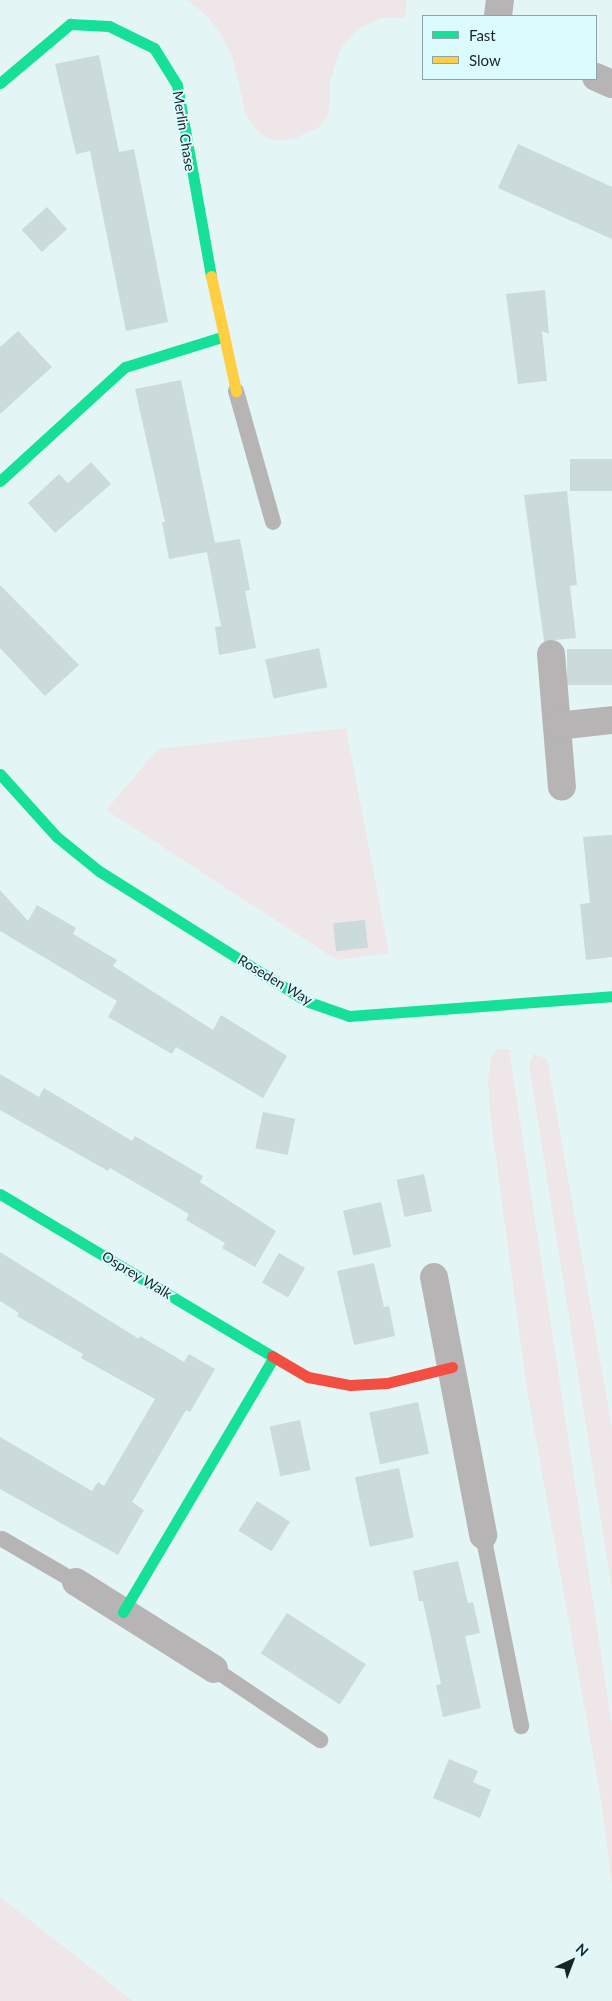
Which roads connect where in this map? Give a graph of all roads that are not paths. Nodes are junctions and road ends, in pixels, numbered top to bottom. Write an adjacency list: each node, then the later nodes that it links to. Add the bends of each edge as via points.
1 (500, 0): 2 (street)
2 (498, 15)
3 (597, 77): 5 (street)
4 (0, 83): 6 (street, Merlin Chase, via 70,24 109,26 154,48 177,85)
5 (612, 84)
6 (222, 337): 7 (street, Merlin Chase); 8 (street, via 125,367)
7 (236, 391): 9 (lane)
8 (0, 481)
9 (273, 522)
10 (551, 654): 12 (street)
11 (612, 720): 12 (street)
12 (557, 726): 14 (street)
13 (0, 774): 15 (street, Roseden Way, via 57,837 99,871 306,1001 349,1016 394,1016)
14 (562, 787)
15 (612, 996)
16 (0, 1194): 18 (street, Osprey Walk)
17 (434, 1277): 19 (street)
18 (274, 1357): 19 (street, Osprey Walk, via 308,1377 350,1386 387,1383); 23 (street)
19 (452, 1367): 20 (street)
20 (483, 1535): 25 (lane)
21 (2, 1539): 22 (lane)
22 (76, 1582): 23 (street)
23 (123, 1612): 24 (street)
24 (214, 1669): 26 (lane)
25 (520, 1726)
26 (320, 1740)

